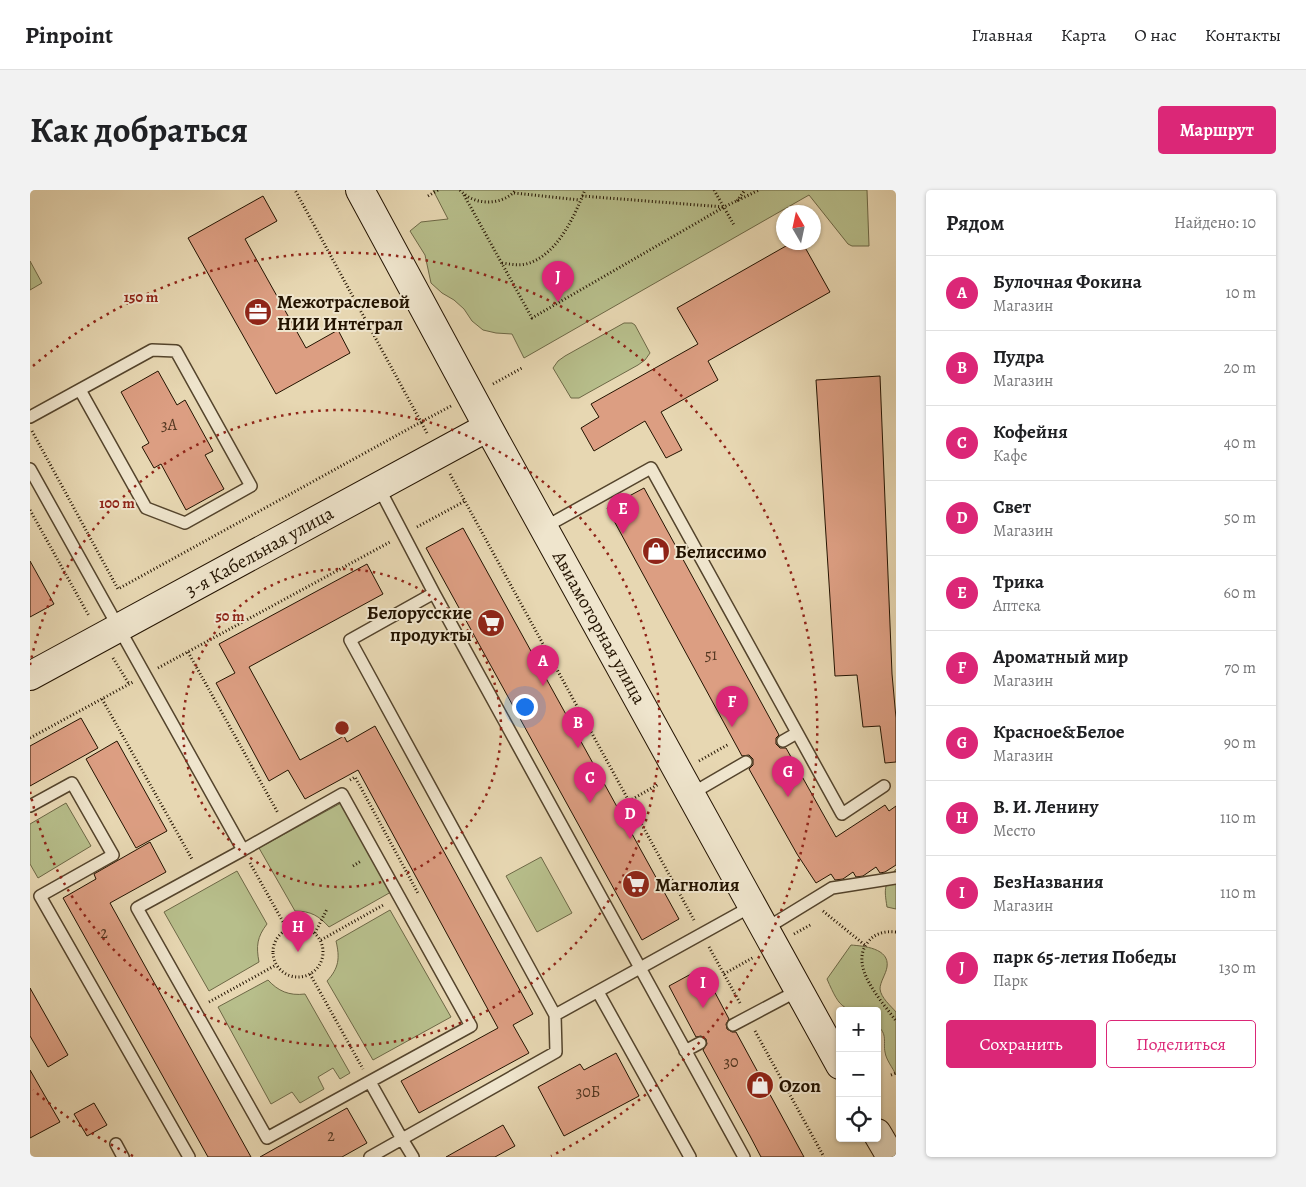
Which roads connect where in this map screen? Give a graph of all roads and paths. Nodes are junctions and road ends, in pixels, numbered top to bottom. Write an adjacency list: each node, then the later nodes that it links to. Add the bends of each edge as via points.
1 (295, 190): 22 (path)
2 (360, 190): 23 (street, Авиамоторная улица)
3 (438, 190): 11 (path)
4 (460, 190): 10 (path)
5 (585, 190): 12 (path)
6 (714, 190): 14 (path)
7 (745, 190): 13 (path)
8 (759, 190): 13 (path)
9 (515, 191): 10 (path, via 502,200 489,202); 12 (path)
10 (464, 194): 16 (path)
11 (428, 196)
12 (581, 198): 14 (path); 16 (path, via 567,226 549,250 525,264)
13 (737, 201): 14 (path)
14 (724, 207): 15 (path); 16 (path, via 532,318)
15 (734, 225)
16 (502, 263)
17 (522, 368): 18 (path)
18 (492, 384)
19 (80, 390): 19 (lane, via 152,350 176,351 250,486 185,523 146,508); 21 (lane)
20 (451, 405): 22 (path)
21 (30, 417)
22 (421, 422): 24 (path, via 118,589); 25 (path)
23 (488, 426): 28 (street, 3-я Кабельная улица); 31 (street, Авиамоторная улица)
24 (30, 428)
25 (428, 434)
26 (30, 468): 35 (lane)
27 (447, 469): 29 (path)
28 (378, 486): 32 (lane); 35 (street, 3-я Кабельная улица)
29 (465, 501): 32 (path); 52 (path)
30 (30, 510): 34 (path)
31 (545, 528): 42 (lane, via 651,468); 51 (street, Авиамоторная улица)
32 (404, 535): 33 (lane); 36 (path)
33 (434, 593): 73 (lane); 79 (lane, via 350,640)
34 (84, 608)
35 (119, 628): 38 (lane); 39 (street, 3-я Кабельная улица)
36 (188, 652): 38 (path); 54 (path)
37 (113, 657): 40 (path)
38 (145, 675): 40 (path); 55 (lane)
39 (30, 676)
40 (129, 684): 41 (path)
41 (102, 698): 43 (path); 56 (path)
42 (797, 733): 44 (lane); 50 (lane, via 842,814)
43 (30, 738)
44 (783, 741)
45 (729, 744): 46 (path)
46 (698, 761)
47 (746, 762): 51 (lane)
48 (347, 781): 59 (path, via 355,777)
49 (662, 782): 52 (path)
50 (884, 786)
51 (691, 794): 62 (street, Авиамоторная улица)
52 (629, 801): 67 (path)
53 (30, 806): 93 (lane, via 72,783 114,855 40,896)
54 (280, 817)
55 (243, 850): 58 (lane, via 342,794); 64 (path); 78 (lane, via 137,908)
56 (194, 864)
57 (896, 878): 60 (lane, via 832,888)
58 (398, 896): 69 (path); 88 (lane, via 471,1026)
59 (420, 897)
60 (815, 899): 62 (lane); 70 (path, via 821,909)
61 (327, 909): 66 (path)
62 (759, 917): 67 (lane); 76 (street, Авиамоторная улица)
63 (812, 924): 68 (path)
64 (286, 929): 66 (path, via 299,926); 72 (path, via 273,944)
65 (896, 932): 70 (path, via 876,934)
66 (315, 933): 69 (path)
67 (702, 934): 73 (lane); 75 (path)
68 (794, 934)
69 (321, 940): 74 (path, via 323,957)
70 (866, 946): 81 (path, via 861,960 862,970)
71 (759, 955): 75 (path)
72 (276, 965): 74 (path, via 289,976); 78 (path)
73 (641, 969): 77 (lane); 84 (lane)
74 (310, 974): 88 (path)
75 (724, 974): 80 (path)
76 (799, 990): 80 (lane); 85 (street, Авиамоторная улица)
77 (598, 992): 79 (lane); 96 (lane)
78 (196, 1009): 88 (lane, via 267,1138)
79 (555, 1015): 89 (lane, via 556,1052)
80 (748, 1017): 82 (lane); 98 (path)
81 (896, 1021)
82 (733, 1025)
83 (700, 1043): 84 (lane)
84 (685, 1051): 97 (lane)
85 (836, 1057)
86 (896, 1073): 87 (path)
87 (891, 1075)
88 (370, 1082): 89 (lane)
89 (402, 1138): 94 (lane); 95 (lane)
90 (881, 1140): 99 (street)
91 (116, 1144): 92 (lane)
92 (123, 1157)
93 (189, 1157)
94 (370, 1157)
95 (413, 1157)
96 (690, 1157)
97 (744, 1157)
98 (824, 1157)
99 (891, 1157)

